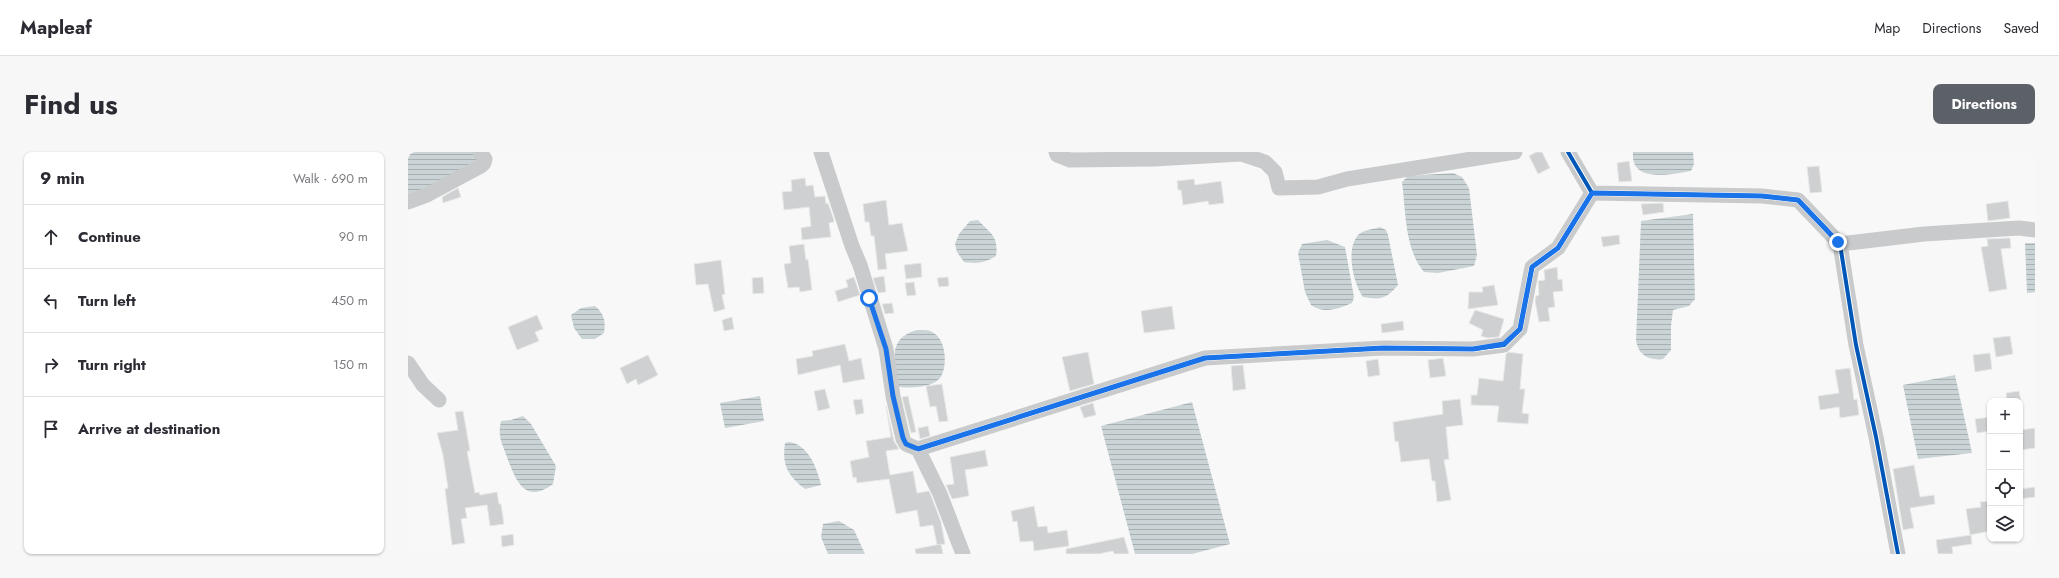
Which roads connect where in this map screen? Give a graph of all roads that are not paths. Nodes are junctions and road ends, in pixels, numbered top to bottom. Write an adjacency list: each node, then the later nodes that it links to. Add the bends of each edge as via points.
1 (480, 152): 7 (street, via 485,159 481,166 427,195)
2 (821, 152): 12 (street, via 886,349 903,438 906,444)
3 (1056, 152): 4 (street, via 1057,155 1070,160 1241,154 1265,162 1275,172 1279,188 1318,187 1347,179)
4 (1514, 152)
5 (1568, 152): 6 (street)
6 (1592, 193): 9 (street, via 1762,196 1798,200); 12 (street, via 1558,248 1532,267 1520,329 1504,344 1473,349 1383,348 1205,358)
7 (408, 202)
8 (2035, 230): 9 (street, via 2019,228 1924,234)
9 (1840, 244): 14 (street, via 1856,345)
10 (408, 363): 11 (street, via 423,385)
11 (440, 400)
12 (918, 449): 13 (street, via 940,494)
13 (963, 554)
14 (1898, 554)

